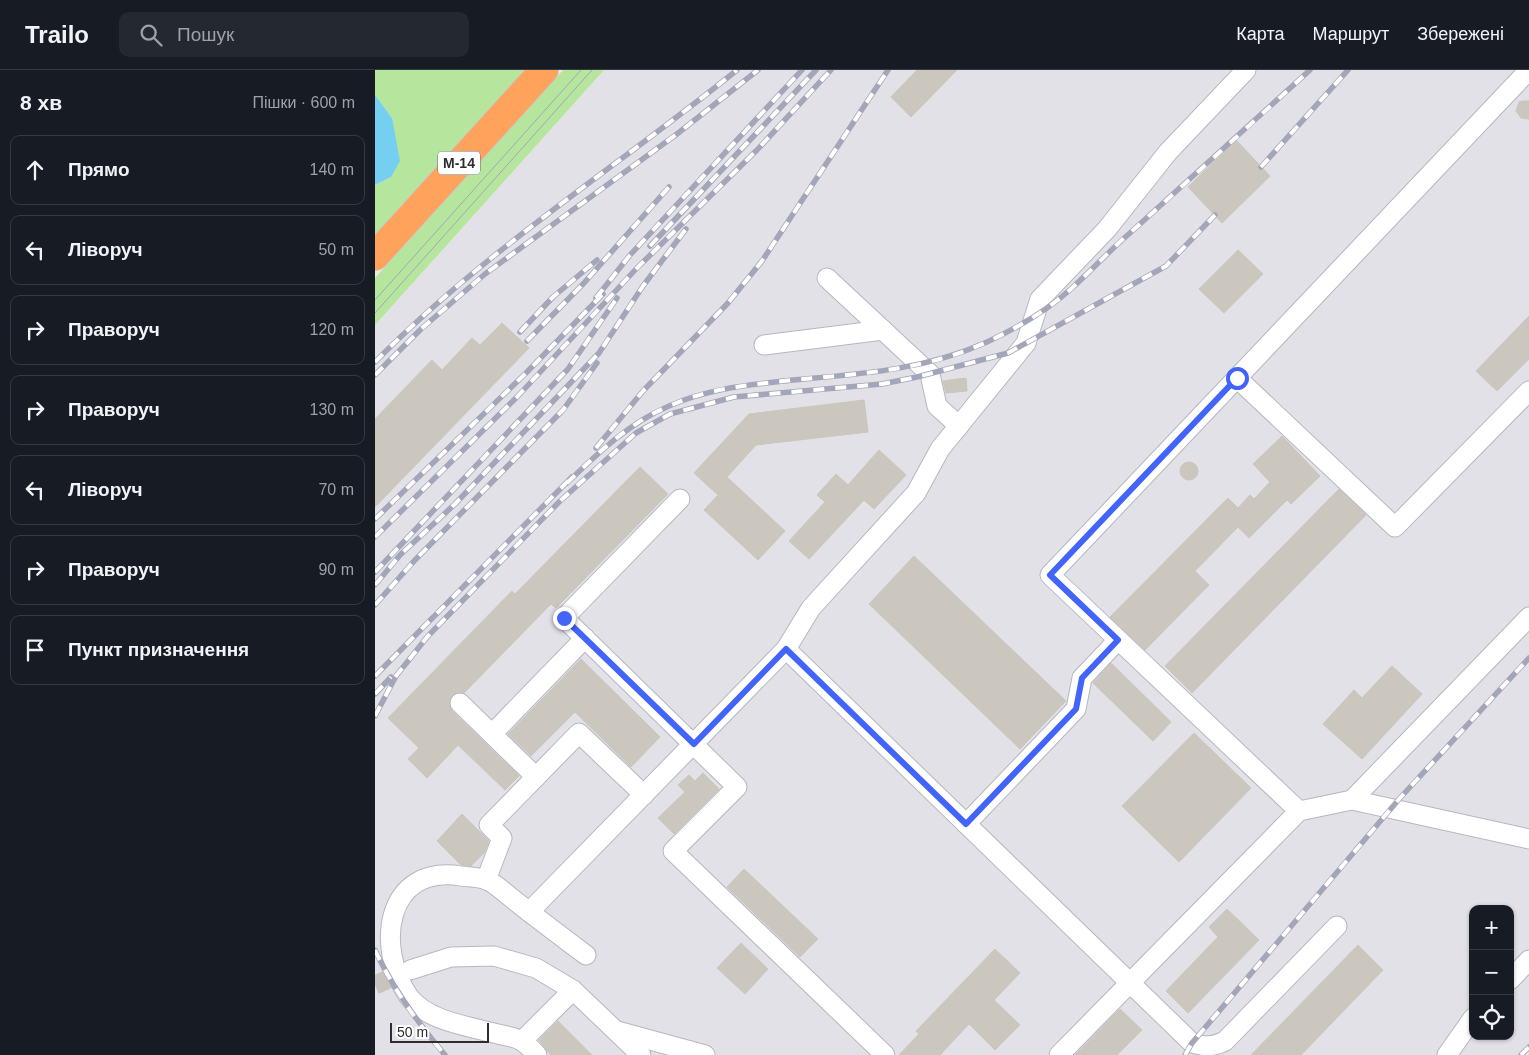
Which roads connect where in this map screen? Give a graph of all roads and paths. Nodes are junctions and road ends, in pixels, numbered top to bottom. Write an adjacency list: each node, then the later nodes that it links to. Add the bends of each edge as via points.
1 (544, 70): 4 (highway, М-14)
2 (1246, 70): 10 (lane, via 1168,152 1107,229 1040,299 1026,343)
3 (1529, 70): 8 (lane)
4 (375, 256)
5 (827, 278): 6 (lane)
6 (883, 330): 7 (lane); 10 (lane, via 930,374 937,406)
7 (765, 345)
8 (1237, 378): 9 (lane, via 1395,527); 14 (lane, via 1050,575)
9 (1529, 391)
10 (959, 426): 15 (lane, via 940,449 916,494 811,608)
11 (680, 498): 13 (lane, via 564,618)
12 (1529, 617): 21 (lane)
13 (585, 638): 17 (lane); 18 (lane)
14 (1118, 640): 22 (lane); 23 (lane, via 1082,678 1076,709)
15 (786, 649): 18 (lane); 23 (lane)
16 (460, 703): 17 (lane)
17 (492, 734): 19 (lane)
18 (694, 744): 20 (lane); 40 (lane, via 737,787 673,851)
19 (536, 777): 20 (lane, via 579,733); 25 (lane, via 489,825 502,838)
20 (644, 795): 26 (lane)
21 (1353, 800): 22 (lane); 24 (lane)
22 (1299, 812): 32 (lane)
23 (966, 824): 32 (lane)
24 (1529, 839)
25 (486, 880): 26 (lane); 36 (lane, via 429,875 402,892 387,926 389,962 397,982 410,999 427,1012)
26 (529, 912): 28 (lane)
27 (1337, 926): 32 (lane, via 1225,1041 1215,1046 1203,1047 1192,1043)
28 (586, 955)
29 (1529, 960): 31 (lane)
30 (410, 970): 33 (lane, via 451,957 494,956 536,968)
31 (1514, 976)
32 (1130, 984): 41 (lane)
33 (573, 990): 35 (lane); 36 (lane)
34 (1469, 1024): 42 (lane)
35 (615, 1030): 38 (lane); 39 (lane)
36 (522, 1041): 37 (lane)
37 (537, 1055)
38 (641, 1055)
39 (705, 1055)
40 (885, 1055)
41 (1059, 1055)
42 (1447, 1055)

